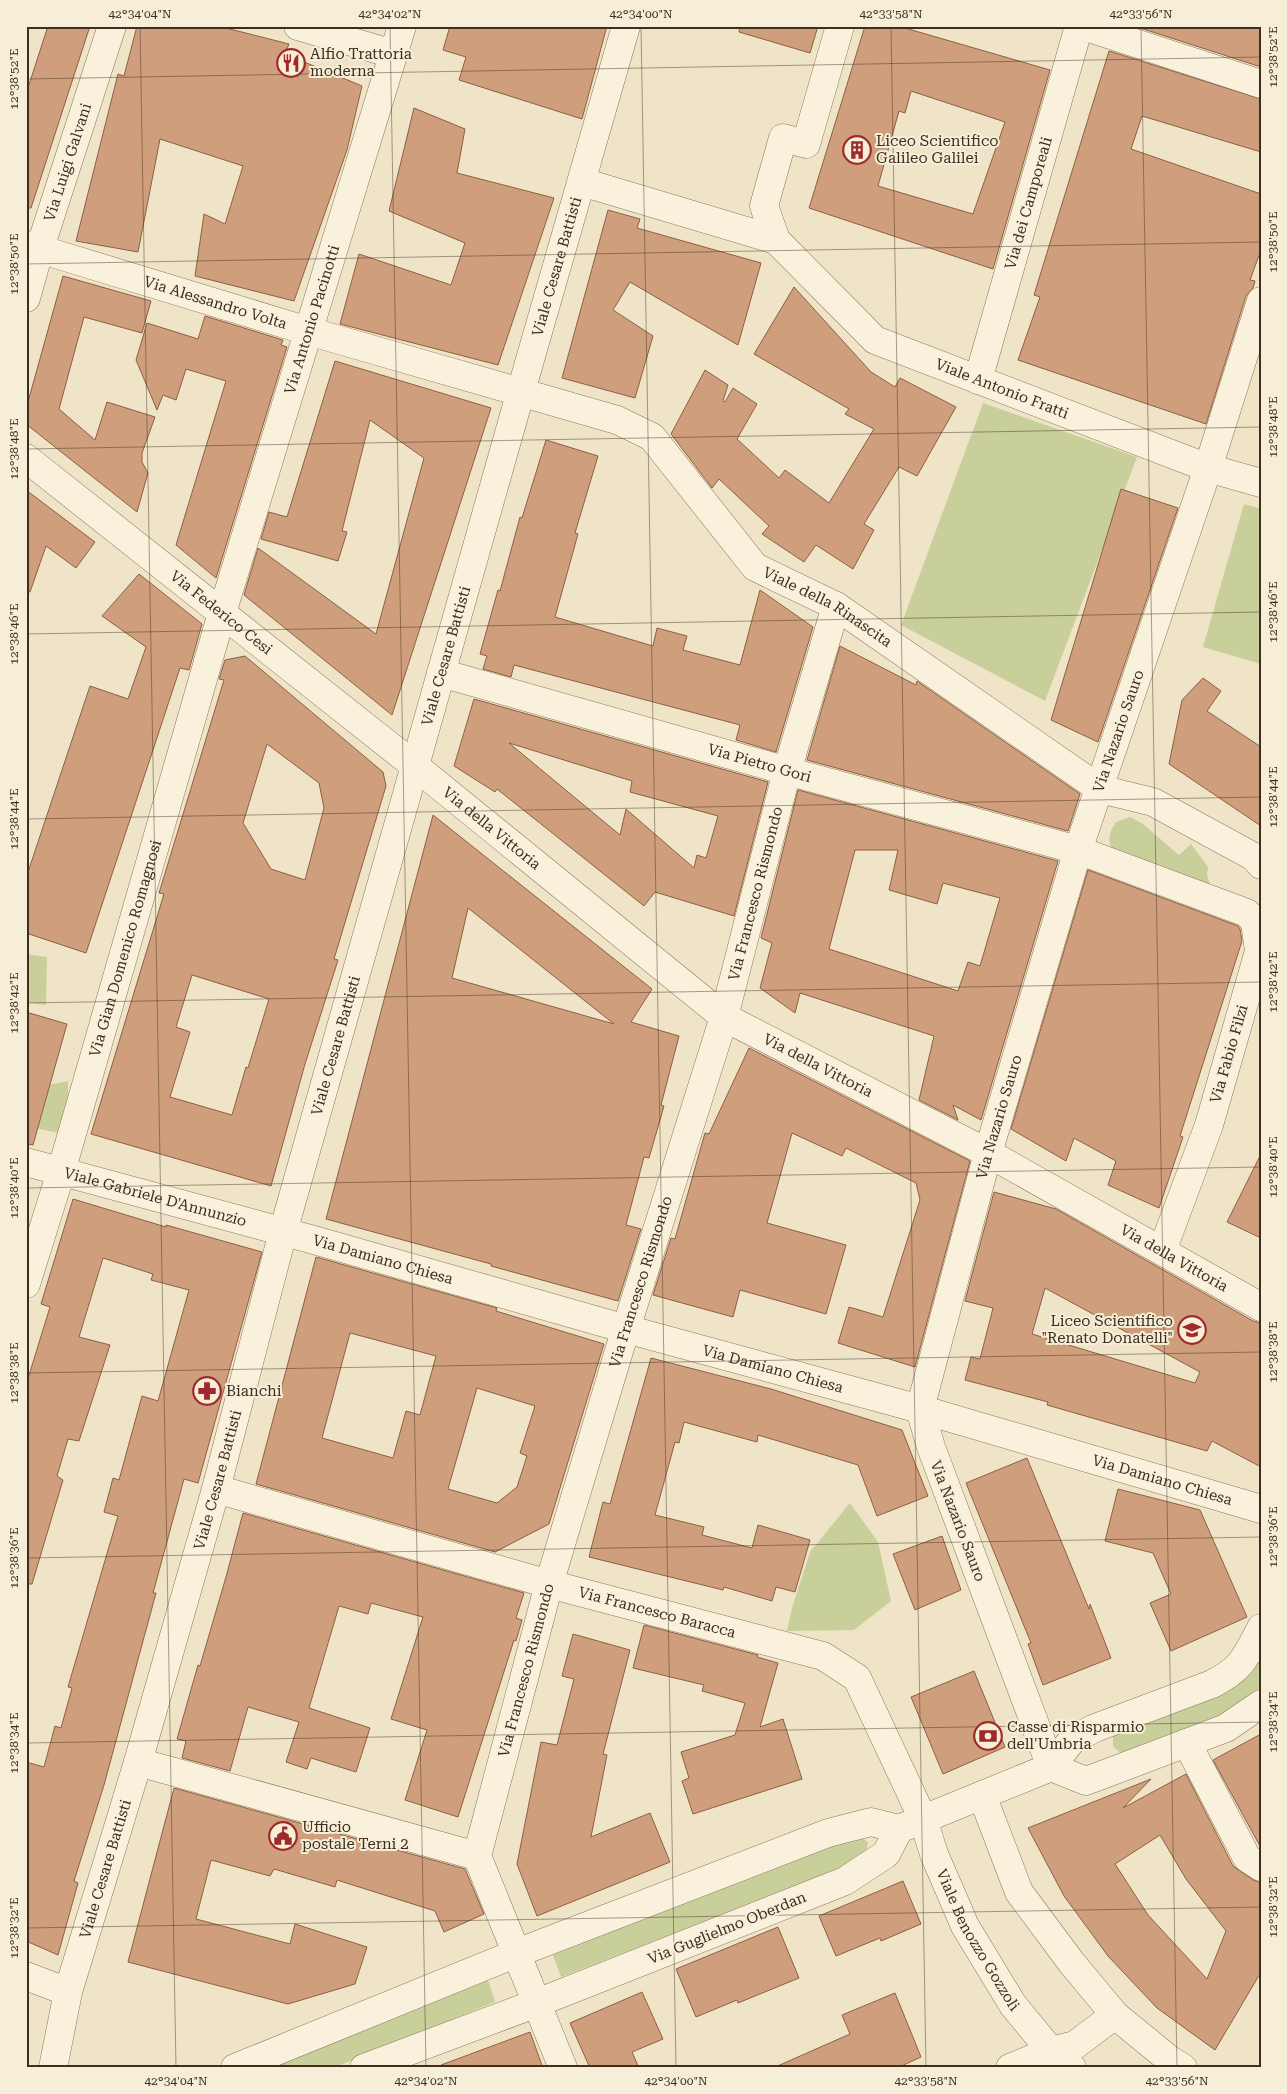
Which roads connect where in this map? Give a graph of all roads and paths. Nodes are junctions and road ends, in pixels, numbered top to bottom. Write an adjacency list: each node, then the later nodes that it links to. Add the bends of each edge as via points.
1 (112, 26): 13 (street, Via Luigi Galvani)
2 (298, 26): 8 (street)
3 (402, 26): 8 (street, Via Antonio Pacinotti)
4 (626, 26): 11 (street, Viale Cesare Battisti)
5 (1079, 26): 17 (street, Via dei Camporeali)
6 (1083, 26): 9 (street)
7 (838, 34): 12 (street, via 806,144 783,138 764,206)
8 (393, 54): 16 (street, Via Antonio Pacinotti)
9 (1261, 84)
10 (794, 150): 12 (street, via 779,205)
11 (582, 182): 12 (street); 18 (street, Viale Cesare Battisti)
12 (776, 240): 17 (street, Viale Antonio Fratti, via 875,340)
13 (33, 246): 14 (street, Via Luigi Galvani); 16 (street, Via Alessandro Volta)
14 (26, 298)
15 (1261, 301): 20 (street, Via Nazario Sauro)
16 (308, 331): 18 (street, Via Alessandro Volta); 23 (street, Via Antonio Pacinotti)
17 (978, 380): 20 (street, Viale Antonio Fratti)
18 (521, 391): 22 (street, Viale della Rinascita, via 617,420 652,437 755,567); 24 (street, Viale Cesare Battisti)
19 (26, 458): 23 (street, Via Federico Cesi)
20 (1208, 468): 21 (street, Viale Antonio Fratti); 27 (street, Via Nazario Sauro)
21 (1261, 483)
22 (836, 606): 26 (street, Via Francesco Rismondo); 27 (street, Viale della Rinascita)
23 (222, 613): 25 (street, Via Federico Cesi); 34 (street, Via Gian Domenico Romagnosi)
24 (442, 673): 25 (street, Viale Cesare Battisti); 26 (street, Via Pietro Gori)
25 (415, 766): 31 (street, Via della Vittoria); 35 (street, Viale Cesare Battisti)
26 (787, 771): 28 (street, Via Pietro Gori); 31 (street, Via Francesco Rismondo)
27 (1100, 789): 28 (street, Via Nazario Sauro); 29 (street, via 1153,802 1254,856)
28 (1078, 850): 30 (street, Via Fabio Filzi, via 1247,913); 32 (street, Via Nazario Sauro)
29 (1261, 865)
30 (1258, 924): 36 (street, Via Fabio Filzi, via 1259,951 1209,1125)
31 (724, 1017): 32 (street, Via della Vittoria); 39 (street, Via Francesco Rismondo)
32 (988, 1153): 36 (street, Via della Vittoria); 40 (street, Via Nazario Sauro)
33 (26, 1162): 34 (street, Viale Gabriele D'Annunzio)
34 (61, 1172): 35 (street, Viale Gabriele D'Annunzio); 37 (street, Via Gian Domenico Romagnosi)
35 (283, 1232): 39 (street, Via Damiano Chiesa); 41 (street, Viale Cesare Battisti)
36 (1162, 1251): 38 (street, Via della Vittoria)
37 (26, 1284)
38 (1261, 1307)
39 (626, 1329): 40 (street, Via Damiano Chiesa); 43 (street, Via Francesco Rismondo)
40 (920, 1409): 42 (street, Via Damiano Chiesa); 48 (street, Via Nazario Sauro, via 930,1448)
41 (216, 1489): 43 (street, Via Francesco Baracca); 47 (street, Viale Cesare Battisti)
42 (1261, 1509)
43 (549, 1584): 50 (street, Via Francesco Baracca, via 822,1656 857,1678); 51 (street, Via Francesco Rismondo)
44 (1261, 1628): 48 (street, via 1243,1663 1226,1677 1095,1728 1072,1740)
45 (1261, 1704): 46 (street, via 1226,1728)
46 (1187, 1743): 48 (street, via 1086,1781); 52 (street, via 1247,1858)
47 (138, 1762): 51 (street); 55 (street, Viale Cesare Battisti)
48 (1051, 1767): 49 (street)
49 (982, 1795): 50 (street); 57 (street, via 1019,1892)
50 (911, 1824): 53 (street, via 871,1822 828,1833); 56 (street, Via Guglielmo Oberdan, via 886,1854 845,1881); 58 (street, Viale Benozzo Gozzoli, via 934,1854 965,1926 1013,2005)
51 (476, 1856): 53 (street)
52 (1261, 1867)
53 (517, 1953): 56 (street); 61 (street)
54 (26, 1976): 55 (street)
55 (68, 1992): 60 (street, Viale Cesare Battisti)
56 (537, 2003): 62 (street, Via Guglielmo Oberdan); 63 (street)
57 (1115, 2015): 58 (street); 59 (street)
58 (1062, 2059): 64 (street)
59 (1176, 2064)
60 (54, 2068)
61 (235, 2068)
62 (364, 2068)
63 (563, 2068)
64 (1010, 2068)

